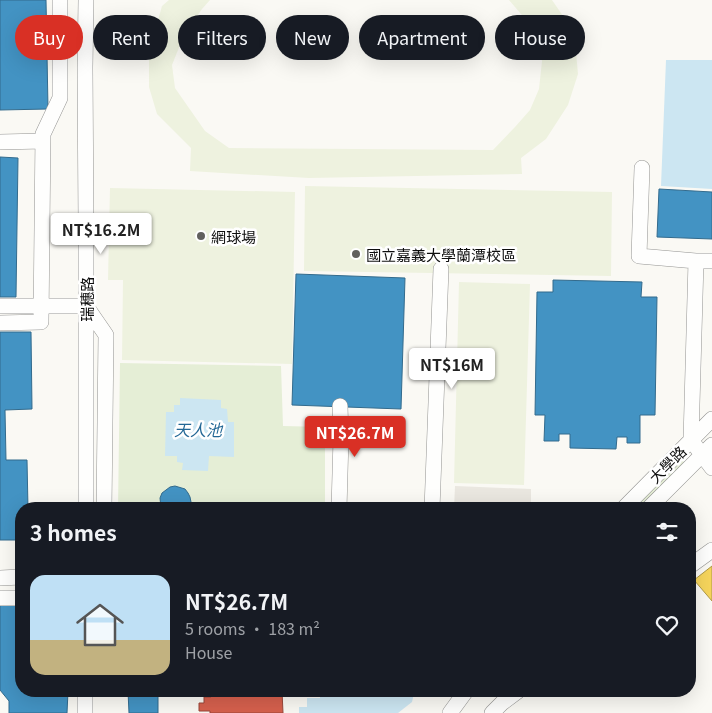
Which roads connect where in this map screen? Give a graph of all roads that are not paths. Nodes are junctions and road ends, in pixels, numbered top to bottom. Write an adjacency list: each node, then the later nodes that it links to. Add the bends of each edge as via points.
1 (60, 0): 3 (street, via 60,98 43,134)
2 (86, 0): 11 (street, 瑞穗路)
3 (43, 141): 4 (street); 10 (street)
4 (0, 142)
5 (642, 168): 6 (street, via 639,256)
6 (696, 261): 7 (street); 15 (street)
7 (712, 261)
8 (441, 269): 21 (street)
9 (0, 306): 10 (street)
10 (41, 306): 11 (street); 12 (street, via 41,322)
11 (86, 306): 18 (street, 瑞穗路); 19 (street, via 106,335)
12 (0, 323)
13 (340, 406): 20 (street)
14 (712, 420): 15 (street, 大學路)
15 (691, 440): 16 (street); 22 (street, 大學路)
16 (707, 450): 17 (street); 23 (street)
17 (712, 468)
18 (86, 502)
19 (104, 502)
20 (339, 502)
21 (432, 502)
22 (630, 502)
23 (655, 502)
24 (712, 550): 25 (street)
25 (696, 562)
26 (15, 577): 27 (street)
27 (0, 578)
28 (0, 598): 29 (street)
29 (15, 598)
30 (85, 697): 33 (street)
31 (462, 697): 34 (street)
32 (510, 697): 35 (street)
33 (85, 713)
34 (450, 713)
35 (492, 713)

